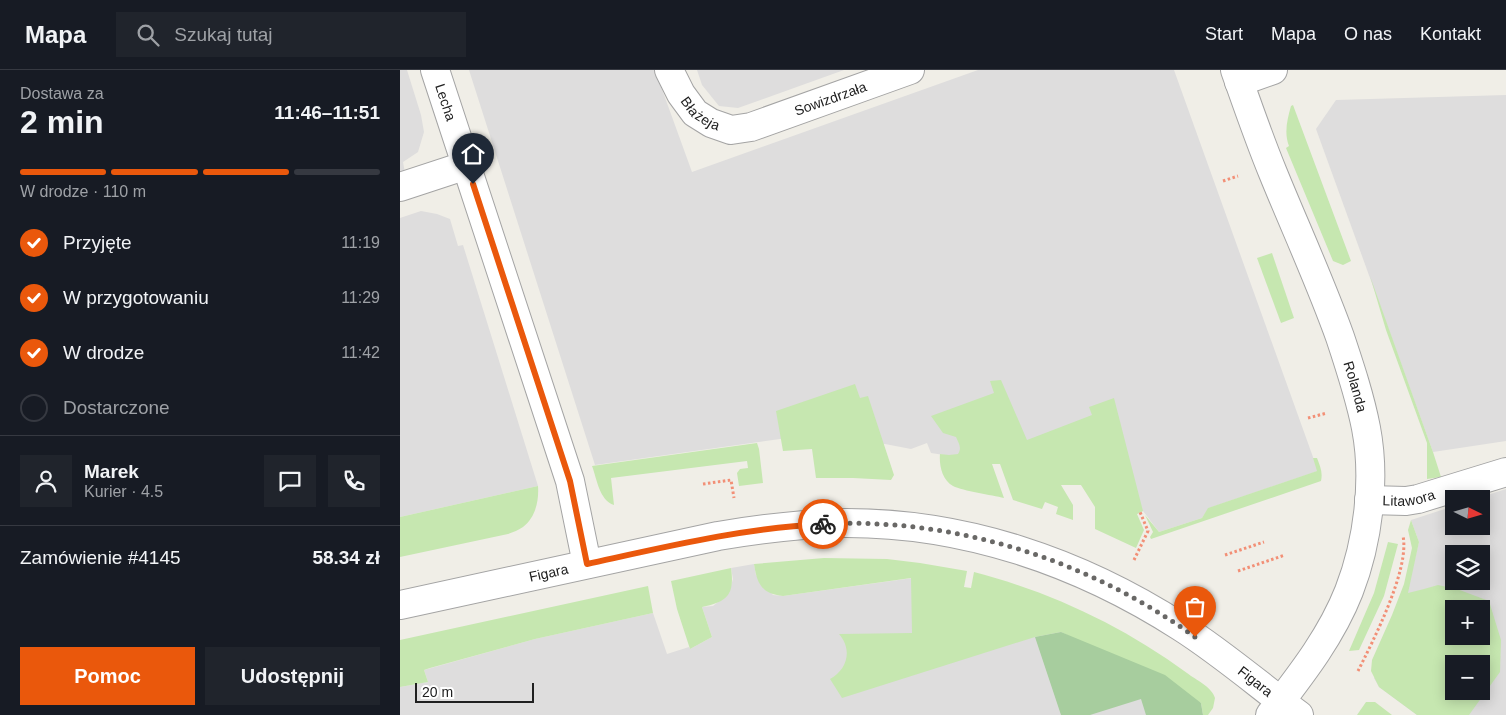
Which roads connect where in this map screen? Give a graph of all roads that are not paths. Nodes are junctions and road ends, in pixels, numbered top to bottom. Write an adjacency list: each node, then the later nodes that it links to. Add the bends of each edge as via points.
1 (435, 70): 7 (street, Lecha)
2 (670, 70): 6 (street, Błażeja, via 681,94 695,113 732,130)
3 (910, 70): 6 (street, Sowizdrzała)
4 (1273, 70): 5 (street)
5 (1237, 76): 10 (street, Rolanda, via 1352,370 1366,429)
6 (751, 127)
7 (467, 165): 8 (street); 11 (street, Lecha, via 570,481)
8 (400, 187)
9 (1506, 472): 10 (street, Litawora, via 1418,499)
10 (1369, 500): 13 (street, Rolanda, via 1363,542 1346,598)
11 (587, 564): 12 (street, Figara); 13 (street, Figara, via 718,536 803,525 893,526 980,539 1038,555 1127,595 1183,628)
12 (400, 605)
13 (1284, 710)

